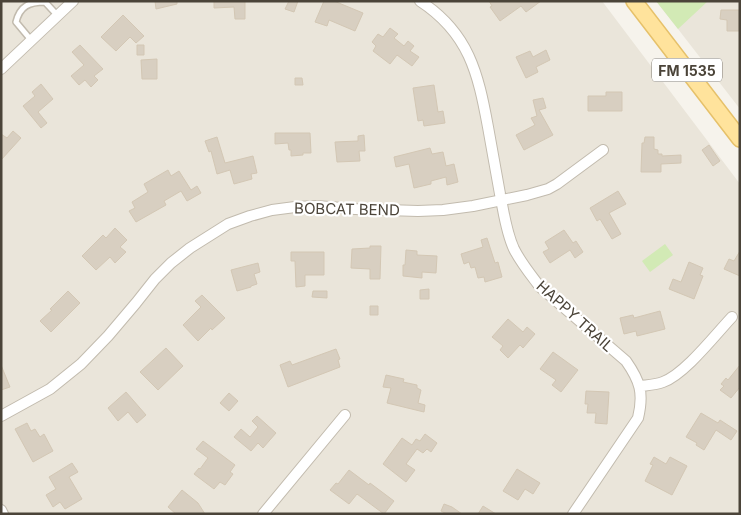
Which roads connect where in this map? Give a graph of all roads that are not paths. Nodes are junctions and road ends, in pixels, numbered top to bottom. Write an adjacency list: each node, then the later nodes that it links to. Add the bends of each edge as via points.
1 (73, 1): 4 (street)
2 (420, 1): 9 (street, HAPPY TRAIL, via 446,22 471,60 481,88)
3 (634, 1): 7 (main road, FM 1535)
4 (58, 16): 5 (street); 5 (lane, via 45,2 29,4 22,9 16,22)
5 (32, 40): 6 (street)
6 (1, 69)
7 (740, 139)
8 (603, 150): 9 (street, BOBCAT BEND, via 548,189)
9 (502, 200): 11 (street, HAPPY TRAIL, via 514,249 530,275 626,361); 13 (street, BOBCAT BEND, via 418,211 294,207 272,210 228,224 171,263 81,364 50,389)
10 (732, 317): 11 (street, via 674,376 663,382)
11 (640, 386): 17 (street, HAPPY TRAIL, via 638,418)
12 (345, 415): 16 (street)
13 (1, 416)
14 (1, 510): 15 (street)
15 (3, 514)
16 (263, 514)
17 (573, 514)

